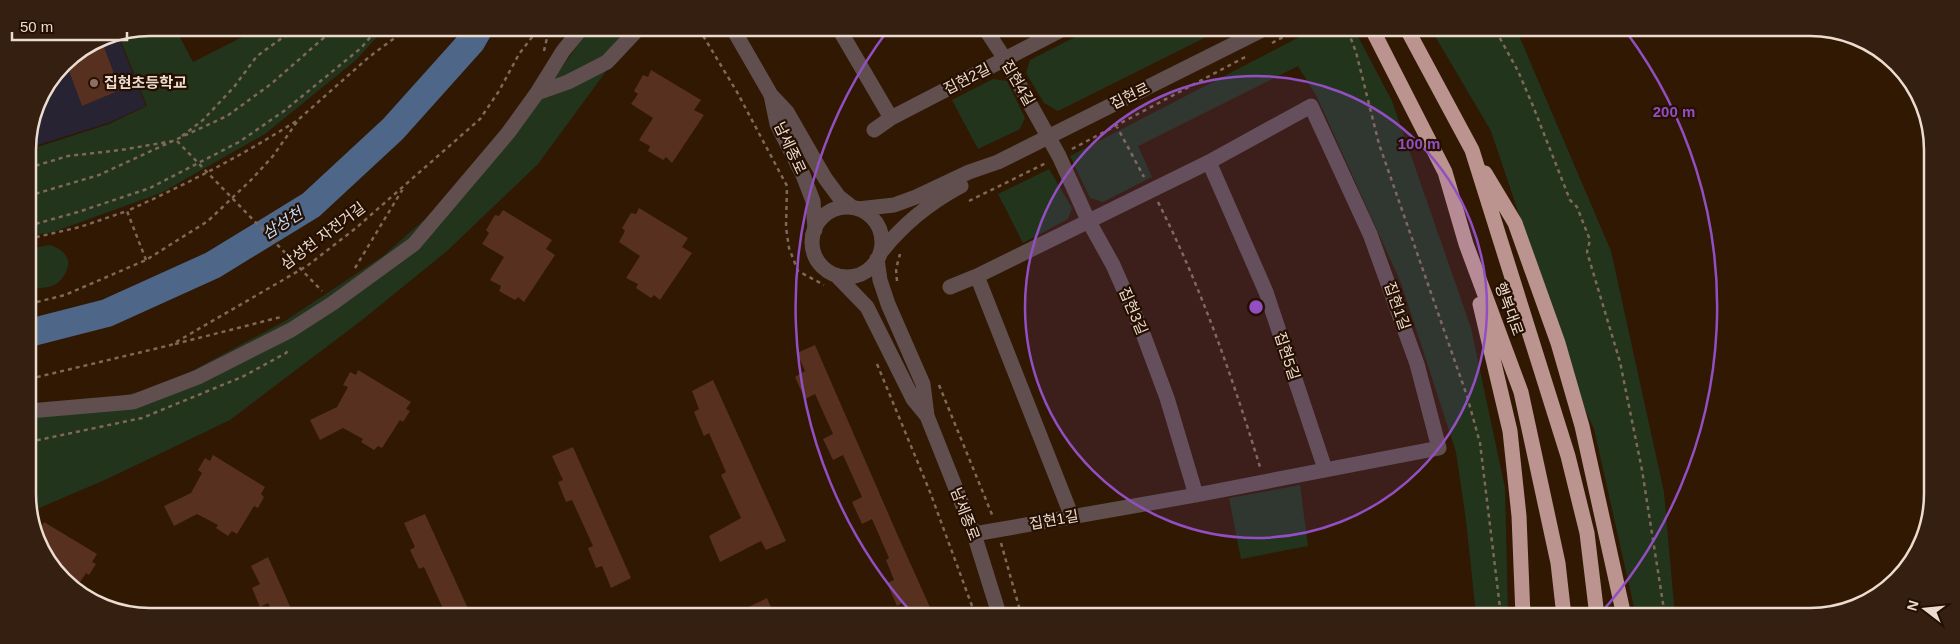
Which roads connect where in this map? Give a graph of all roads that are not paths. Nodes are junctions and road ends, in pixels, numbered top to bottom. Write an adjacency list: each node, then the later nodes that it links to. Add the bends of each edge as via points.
1 (575, 36): 11 (street)
2 (632, 36): 11 (street, via 608,62)
3 (737, 36): 12 (street, 남세종로)
4 (842, 36): 13 (street)
5 (990, 36): 10 (street, 집현4길)
6 (1049, 36): 10 (street, 집현2길)
7 (1250, 36): 15 (street, 집현로)
8 (1376, 36): 22 (highway, 행복대로, via 1445,172)
9 (1411, 36): 16 (highway, 행복대로)
10 (1005, 59): 13 (street, 집현2길); 15 (street, 집현4길)
11 (537, 93): 27 (street, via 508,133 414,244 334,303 291,330 198,377 133,402)
12 (771, 95): 19 (street, 남세종로, via 787,112 839,197); 21 (street, 남세종로, via 777,124 813,202)
13 (891, 118): 14 (street, 집현2길)
14 (874, 130)
15 (1049, 136): 17 (street, 집현로); 20 (street, 집현3길)
16 (1472, 150): 36 (highway, 행복대로, via 1568,456 1587,533); 37 (highway, via 1515,223 1558,343 1582,426)
17 (998, 162): 19 (street, 집현로, via 916,197 894,204); 23 (street, 집현로, via 917,214 896,232)
18 (1209, 162): 20 (street, 집현1길); 29 (street, 집현5길, via 1266,292); 29 (street, 집현1길, via 1311,106 1370,234 1417,364 1439,448)
19 (856, 208): 21 (street, via 841,207 830,212 820,219); 23 (street, via 873,218 879,228 882,244)
20 (1088, 220): 24 (street, 집현1길); 30 (street, 집현3길, via 1113,265 1142,331 1167,398)
21 (814, 230): 25 (street, via 814,253 829,271)
22 (1466, 244): 34 (highway, via 1510,431 1519,516); 35 (highway, 행복대로, via 1521,392 1558,563)
23 (879, 255): 25 (street, via 867,271); 28 (street, 남세종로, via 880,280 923,384)
24 (977, 276): 26 (street, 집현1길); 31 (street)
25 (833, 282): 28 (street, 남세종로, via 867,307 913,399)
26 (950, 287)
27 (36, 410)
28 (927, 416): 32 (street, 남세종로)
29 (1325, 469): 30 (street, 집현1길)
30 (1196, 495): 31 (street, 집현1길)
31 (1072, 516): 32 (street, 집현1길)
32 (974, 534): 33 (street, 남세종로)
33 (997, 608)
34 (1523, 608)
35 (1563, 608)
36 (1596, 608)
37 (1622, 608)

